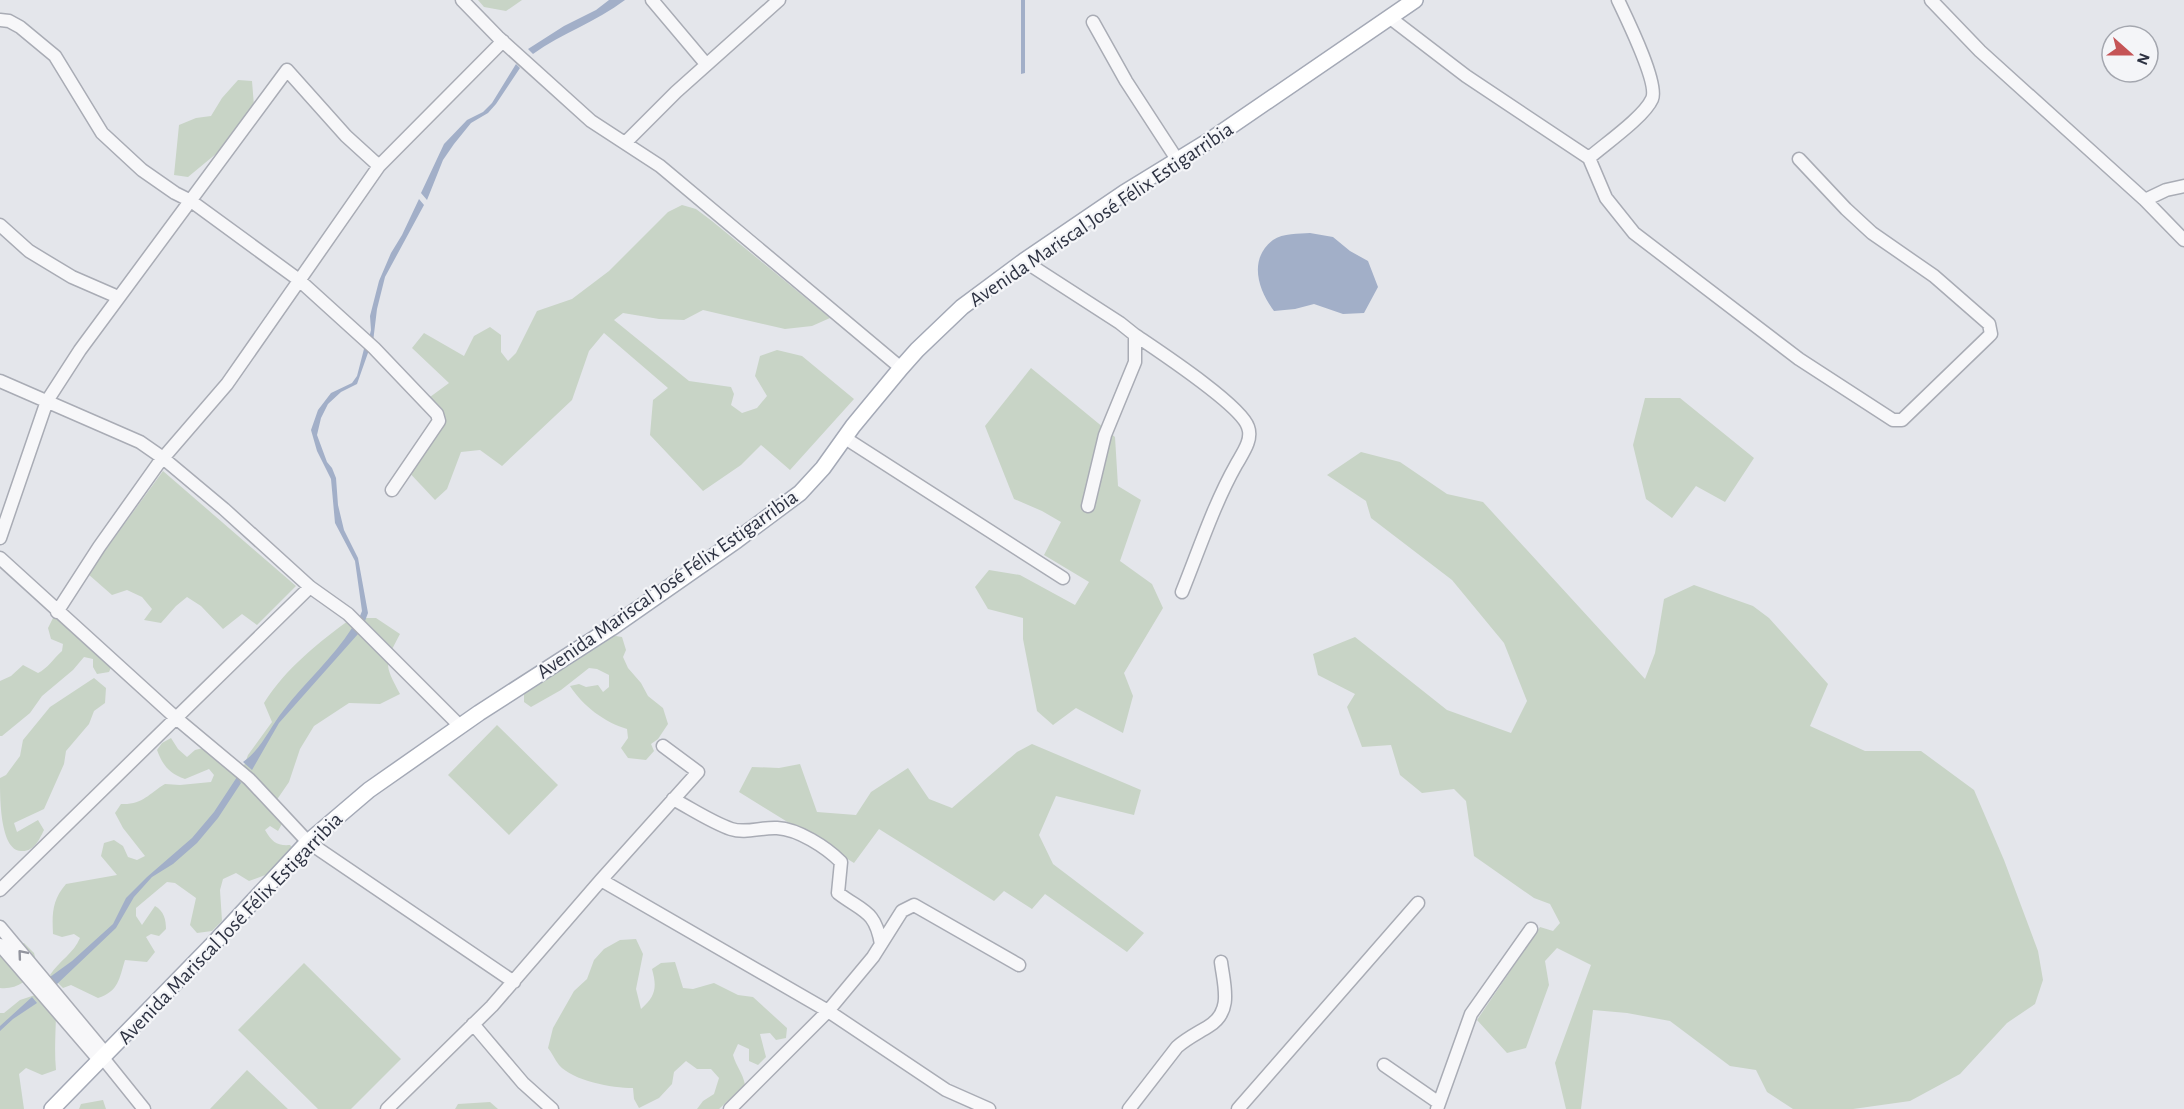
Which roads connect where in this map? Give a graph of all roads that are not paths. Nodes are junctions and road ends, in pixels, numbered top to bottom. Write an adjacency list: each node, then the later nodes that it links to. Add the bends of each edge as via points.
1 (462, 0): 10 (street)
2 (652, 0): 11 (street)
3 (779, 0): 11 (street)
4 (1415, 0): 7 (main road, Avenida Mariscal José Félix Estigarribia)
5 (1618, 0): 13 (street, via 1655,90 1643,112)
6 (1931, 0): 18 (street, via 1980,51)
7 (1389, 17): 13 (street, via 1466,76); 15 (main road, Avenida Mariscal José Félix Estigarribia)
8 (0, 20): 19 (street, via 20,27 54,56 102,133 142,170)
9 (1093, 22): 15 (street)
10 (503, 41): 12 (street, via 591,121); 16 (street)
11 (706, 64): 12 (street)
12 (625, 144): 26 (street, via 660,166)
13 (1589, 158): 14 (street, via 1606,198 1634,233 1799,358 1893,420 1902,420 1988,338 1989,324 1934,276 1854,217)
14 (1799, 159)
15 (1178, 161): 22 (main road, Avenida Mariscal José Félix Estigarribia)
16 (379, 166): 19 (street, via 346,136 287,70); 23 (street)
17 (2184, 186): 18 (street)
18 (2145, 200): 21 (street)
19 (191, 201): 23 (street); 24 (street)
20 (0, 225): 24 (street, via 29,251 72,278)
21 (2184, 240)
22 (1024, 261): 25 (street); 26 (main road, Avenida Mariscal José Félix Estigarribia, via 962,307)
23 (299, 280): 30 (street, via 227,384); 31 (street, via 374,348 439,418)
24 (118, 297): 28 (street)
25 (1135, 335): 32 (street, via 1135,362 1105,435); 37 (street, via 1218,396 1243,417 1250,430)
26 (901, 368): 29 (main road, Avenida Mariscal José Félix Estigarribia)
27 (0, 381): 28 (street)
28 (47, 401): 30 (street, via 140,442); 33 (street)
29 (845, 438): 35 (street); 40 (main road, Avenida Mariscal José Félix Estigarribia, via 800,494 611,628)
30 (163, 458): 36 (street); 38 (street)
31 (392, 490)
32 (1088, 506)
33 (0, 538)
34 (0, 558): 38 (street)
35 (1063, 578)
36 (310, 587): 39 (street); 40 (street, via 348,614)
37 (1182, 592)
38 (57, 612): 39 (street)
39 (176, 718): 43 (street, via 230,762); 45 (street)
40 (460, 726): 43 (main road, Avenida Mariscal José Félix Estigarribia, via 369,790)
41 (663, 746): 42 (street, via 698,772)
42 (673, 799): 44 (street); 49 (street, via 732,829 793,831 835,855 841,862 838,893 866,911 878,926)
43 (308, 842): 53 (street); 57 (main road, Avenida Mariscal José Félix Estigarribia)
44 (601, 880): 53 (street); 55 (street)
45 (0, 890)
46 (1418, 903): 67 (street)
47 (0, 927): 54 (street, one-way to 47)
48 (1531, 929): 59 (street, via 1471,1014)
49 (880, 944): 52 (street, via 902,911 914,905); 55 (street)
50 (0, 945): 54 (street)
51 (1221, 962): 66 (street, via 1225,1004 1219,1019 1185,1040)
52 (1019, 965)
53 (514, 982): 56 (street)
54 (41, 983): 57 (street, via 101,1048)
55 (828, 1011): 64 (street); 65 (street, via 946,1090)
56 (474, 1024): 62 (street); 63 (street, via 523,1083)
57 (103, 1058): 60 (main road, Avenida Mariscal José Félix Estigarribia); 61 (street)
58 (1384, 1065): 59 (street)
59 (1438, 1106)
60 (52, 1109)
61 (144, 1109)
62 (387, 1109)
63 (552, 1109)
64 (730, 1109)
65 (989, 1109)
66 (1129, 1109)
67 (1238, 1109)

